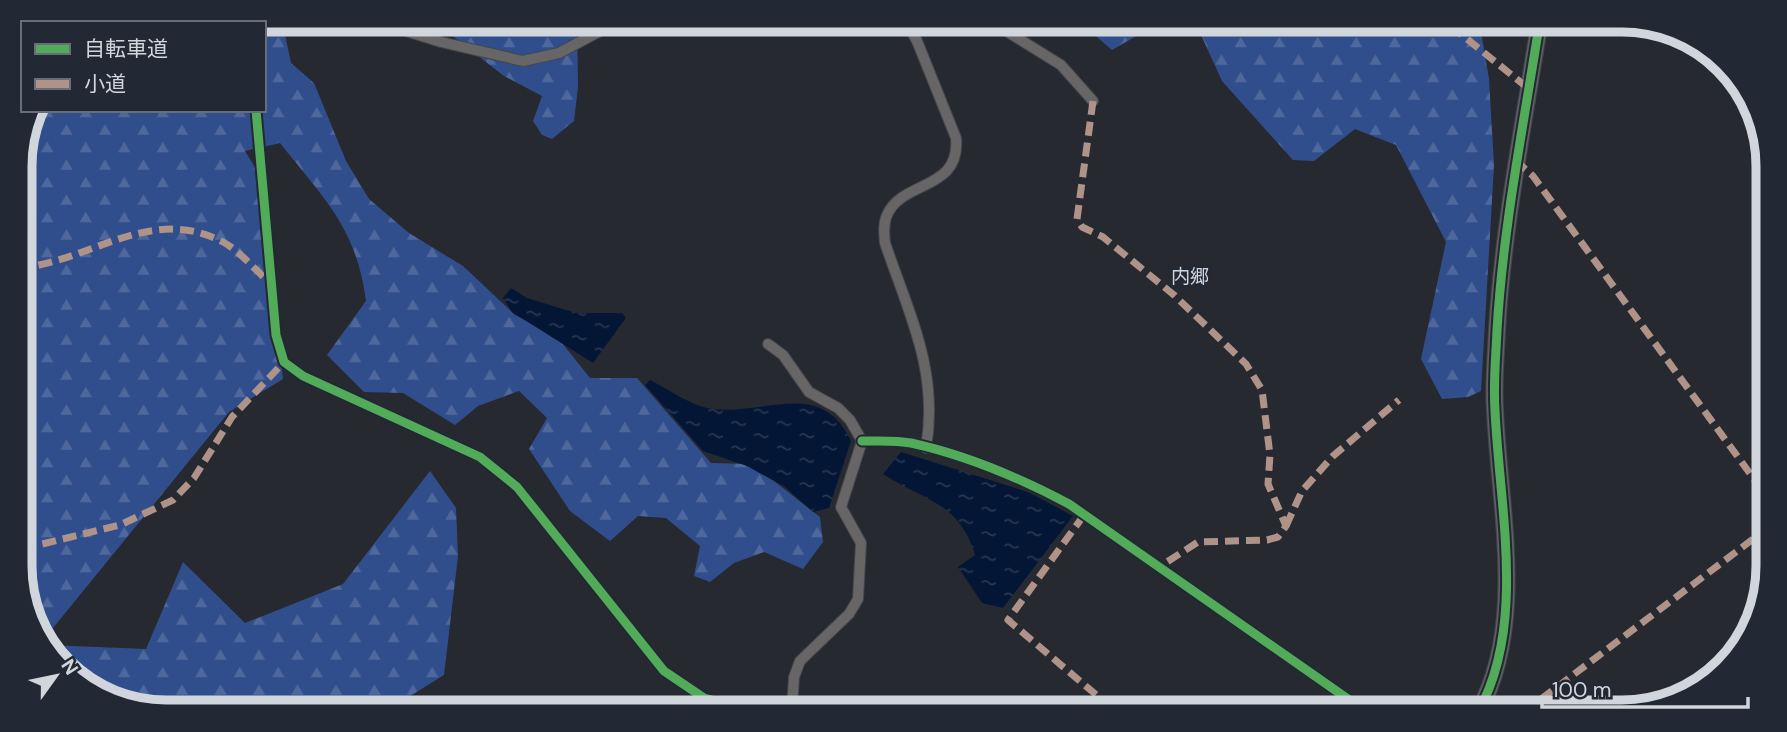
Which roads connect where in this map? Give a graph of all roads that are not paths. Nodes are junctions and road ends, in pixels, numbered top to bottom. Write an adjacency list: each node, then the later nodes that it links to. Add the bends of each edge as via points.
1 (409, 32): 2 (street, via 523,61 559,52)
2 (598, 32)
3 (912, 32): 10 (street, via 951,127 957,153 947,171 896,204 884,226 885,243 925,358 932,401)
4 (1008, 32): 6 (street, via 1061,65)
5 (1538, 32): 14 (street, via 1516,160 1497,330 1494,407 1506,618)
6 (1093, 101)
7 (256, 112): 11 (street, via 276,335 284,362 303,376 480,457 517,487 664,671)
8 (768, 344): 9 (street, via 783,355 809,392 850,420)
9 (862, 441): 10 (street); 12 (street, via 841,507 862,542 858,599 849,614 800,661)
10 (926, 448): 13 (street, via 1025,481 1069,504)
11 (712, 700)
12 (793, 700)
13 (1349, 700)
14 (1483, 700)

